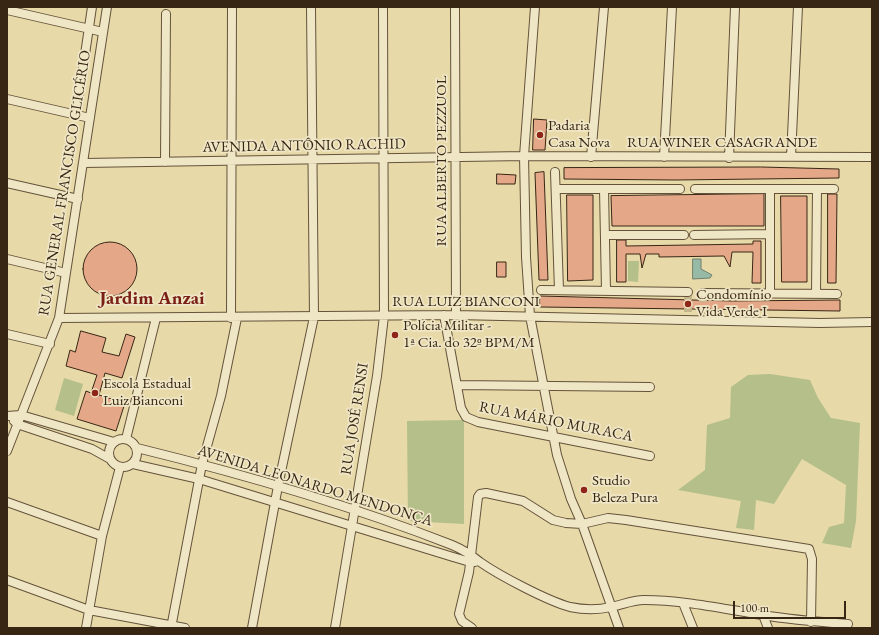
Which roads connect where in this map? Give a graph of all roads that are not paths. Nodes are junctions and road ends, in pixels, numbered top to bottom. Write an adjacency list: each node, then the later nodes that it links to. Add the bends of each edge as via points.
1 (92, 7): 14 (street, RUA GENERAL FRANCISCO GLICÉRIO)
2 (107, 7): 15 (street, RUA GENERAL FRANCISCO GLICÉRIO)
3 (232, 7): 28 (street)
4 (311, 7): 27 (street)
5 (383, 7): 26 (street, RUA JOSÉ RENSI)
6 (455, 7): 24 (street, RUA ALBERTO PEZZUOL)
7 (535, 7): 19 (street)
8 (604, 7): 20 (street)
9 (672, 7): 21 (street)
10 (735, 7): 25 (street)
11 (798, 7): 22 (street)
12 (7, 10): 14 (street)
13 (166, 14): 29 (street)
14 (89, 29): 15 (street); 17 (street, RUA GENERAL FRANCISCO GLICÉRIO)
15 (103, 32): 18 (street, RUA GENERAL FRANCISCO GLICÉRIO)
16 (7, 99): 17 (street)
17 (76, 115): 18 (street)
18 (90, 118): 30 (street, RUA GENERAL FRANCISCO GLICÉRIO)
19 (524, 156): 20 (street, RUA WINER CASAGRANDE); 24 (street, AVENIDA ANTÔNIO RACHID); 58 (street)
20 (590, 157): 21 (street, RUA WINER CASAGRANDE)
21 (664, 157): 25 (street, RUA WINER CASAGRANDE)
22 (791, 157): 23 (street, RUA WINER CASAGRANDE); 25 (street, RUA WINER CASAGRANDE)
23 (872, 157)
24 (456, 158): 26 (street, AVENIDA ANTÔNIO RACHID); 56 (street, RUA ALBERTO PEZZUOL)
25 (729, 158)
26 (384, 159): 27 (street, AVENIDA ANTÔNIO RACHID); 57 (street, RUA JOSÉ RENSI)
27 (313, 160): 28 (street, AVENIDA ANTÔNIO RACHID); 59 (street)
28 (231, 161): 29 (street, AVENIDA ANTÔNIO RACHID); 62 (street)
29 (166, 162): 30 (street, AVENIDA ANTÔNIO RACHID)
30 (84, 163): 40 (street, RUA GENERAL FRANCISCO GLICÉRIO)
31 (555, 172): 33 (street)
32 (7, 183): 40 (street)
33 (556, 189): 34 (street); 48 (street)
34 (604, 189): 35 (street); 42 (street)
35 (680, 189)
36 (695, 189): 37 (street)
37 (770, 189): 38 (street); 41 (street)
38 (817, 189): 39 (street); 53 (street)
39 (834, 189)
40 (78, 199): 46 (street, RUA GENERAL FRANCISCO GLICÉRIO)
41 (770, 234): 44 (street); 52 (street)
42 (605, 235): 43 (street); 49 (street)
43 (684, 235)
44 (694, 235)
45 (7, 259): 46 (street)
46 (66, 273): 60 (street, RUA GENERAL FRANCISCO GLICÉRIO)
47 (541, 290): 48 (street)
48 (559, 290): 49 (street)
49 (606, 291): 50 (street)
50 (688, 292)
51 (703, 292): 52 (street)
52 (770, 293): 53 (street)
53 (816, 294): 54 (street)
54 (837, 294)
55 (444, 315): 56 (street, RUA LUIZ BIANCONI); 57 (street, RUA LUIZ BIANCONI); 66 (street, RUA MÁRIO MURACA)
56 (456, 315): 58 (street, RUA LUIZ BIANCONI)
57 (384, 316): 59 (street, RUA LUIZ BIANCONI); 86 (street, RUA JOSÉ RENSI)
58 (530, 316): 63 (street, RUA LUIZ BIANCONI, via 688,316); 67 (street)
59 (314, 317): 62 (street, RUA LUIZ BIANCONI); 83 (street)
60 (59, 318): 61 (street, RUA LUIZ BIANCONI); 65 (street, RUA GENERAL FRANCISCO GLICÉRIO)
61 (156, 318): 62 (street, RUA LUIZ BIANCONI); 73 (street)
62 (234, 318): 80 (street, via 221,396)
63 (872, 322)
64 (7, 334): 65 (street)
65 (50, 344): 69 (street, RUA GENERAL FRANCISCO GLICÉRIO)
66 (458, 385): 67 (street); 72 (street, RUA MÁRIO MURACA, via 462,411 469,419)
67 (542, 386): 68 (street); 72 (street)
68 (650, 387)
69 (21, 415): 70 (street); 71 (street, RUA GENERAL FRANCISCO GLICÉRIO); 74 (street)
70 (8, 416): 71 (street)
71 (17, 424): 76 (street, RUA GENERAL FRANCISCO GLICÉRIO); 78 (street, via 92,449)
72 (552, 437): 77 (street, RUA MÁRIO MURACA); 87 (street, via 562,473)
73 (126, 439): 74 (street); 75 (street)
74 (114, 442): 78 (street, via 109,450)
75 (137, 448): 79 (street, via 138,457); 80 (street, AVENIDA LEONARDO MENDONÇA)
76 (7, 451)
77 (650, 456)
78 (110, 459): 81 (street)
79 (133, 464): 81 (street); 82 (street, AVENIDA LEONARDO MENDONÇA)
80 (202, 464): 82 (street); 83 (street, AVENIDA LEONARDO MENDONÇA)
81 (120, 467): 89 (street)
82 (199, 479): 85 (street, AVENIDA LEONARDO MENDONÇA); 100 (street)
83 (278, 486): 85 (street); 86 (street, AVENIDA LEONARDO MENDONÇA)
84 (7, 502): 89 (street)
85 (275, 502): 88 (street, AVENIDA LEONARDO MENDONÇA); 103 (street)
86 (355, 511): 88 (street, RUA JOSÉ RENSI); 90 (street, AVENIDA LEONARDO MENDONÇA)
87 (582, 524): 90 (street, via 553,520 514,499 480,494 476,505); 95 (street); 98 (street, via 608,518 809,549 812,559)
88 (353, 527): 92 (street, AVENIDA LEONARDO MENDONÇA); 104 (street, RUA JOSÉ RENSI)
89 (102, 536): 96 (street)
90 (471, 553): 91 (street, AVENIDA LEONARDO MENDONÇA); 92 (street)
91 (480, 561): 92 (street, AVENIDA LEONARDO MENDONÇA); 95 (street, AVENIDA LEONARDO MENDONÇA, via 554,602 580,609)
92 (470, 562): 105 (street, via 460,619)
93 (7, 580): 96 (street)
94 (683, 602): 95 (street, AVENIDA LEONARDO MENDONÇA, via 643,600); 97 (street, AVENIDA LEONARDO MENDONÇA); 107 (street)
95 (611, 607): 106 (street)
96 (89, 610): 100 (street); 101 (street)
97 (763, 615): 98 (street, AVENIDA LEONARDO MENDONÇA); 108 (street)
98 (811, 622): 99 (street, AVENIDA LEONARDO MENDONÇA)
99 (848, 624)
100 (171, 627): 102 (street)
101 (86, 628)
102 (185, 628)
103 (252, 628)
104 (335, 628)
105 (472, 628)
106 (619, 628)
107 (693, 628)
108 (768, 628)

